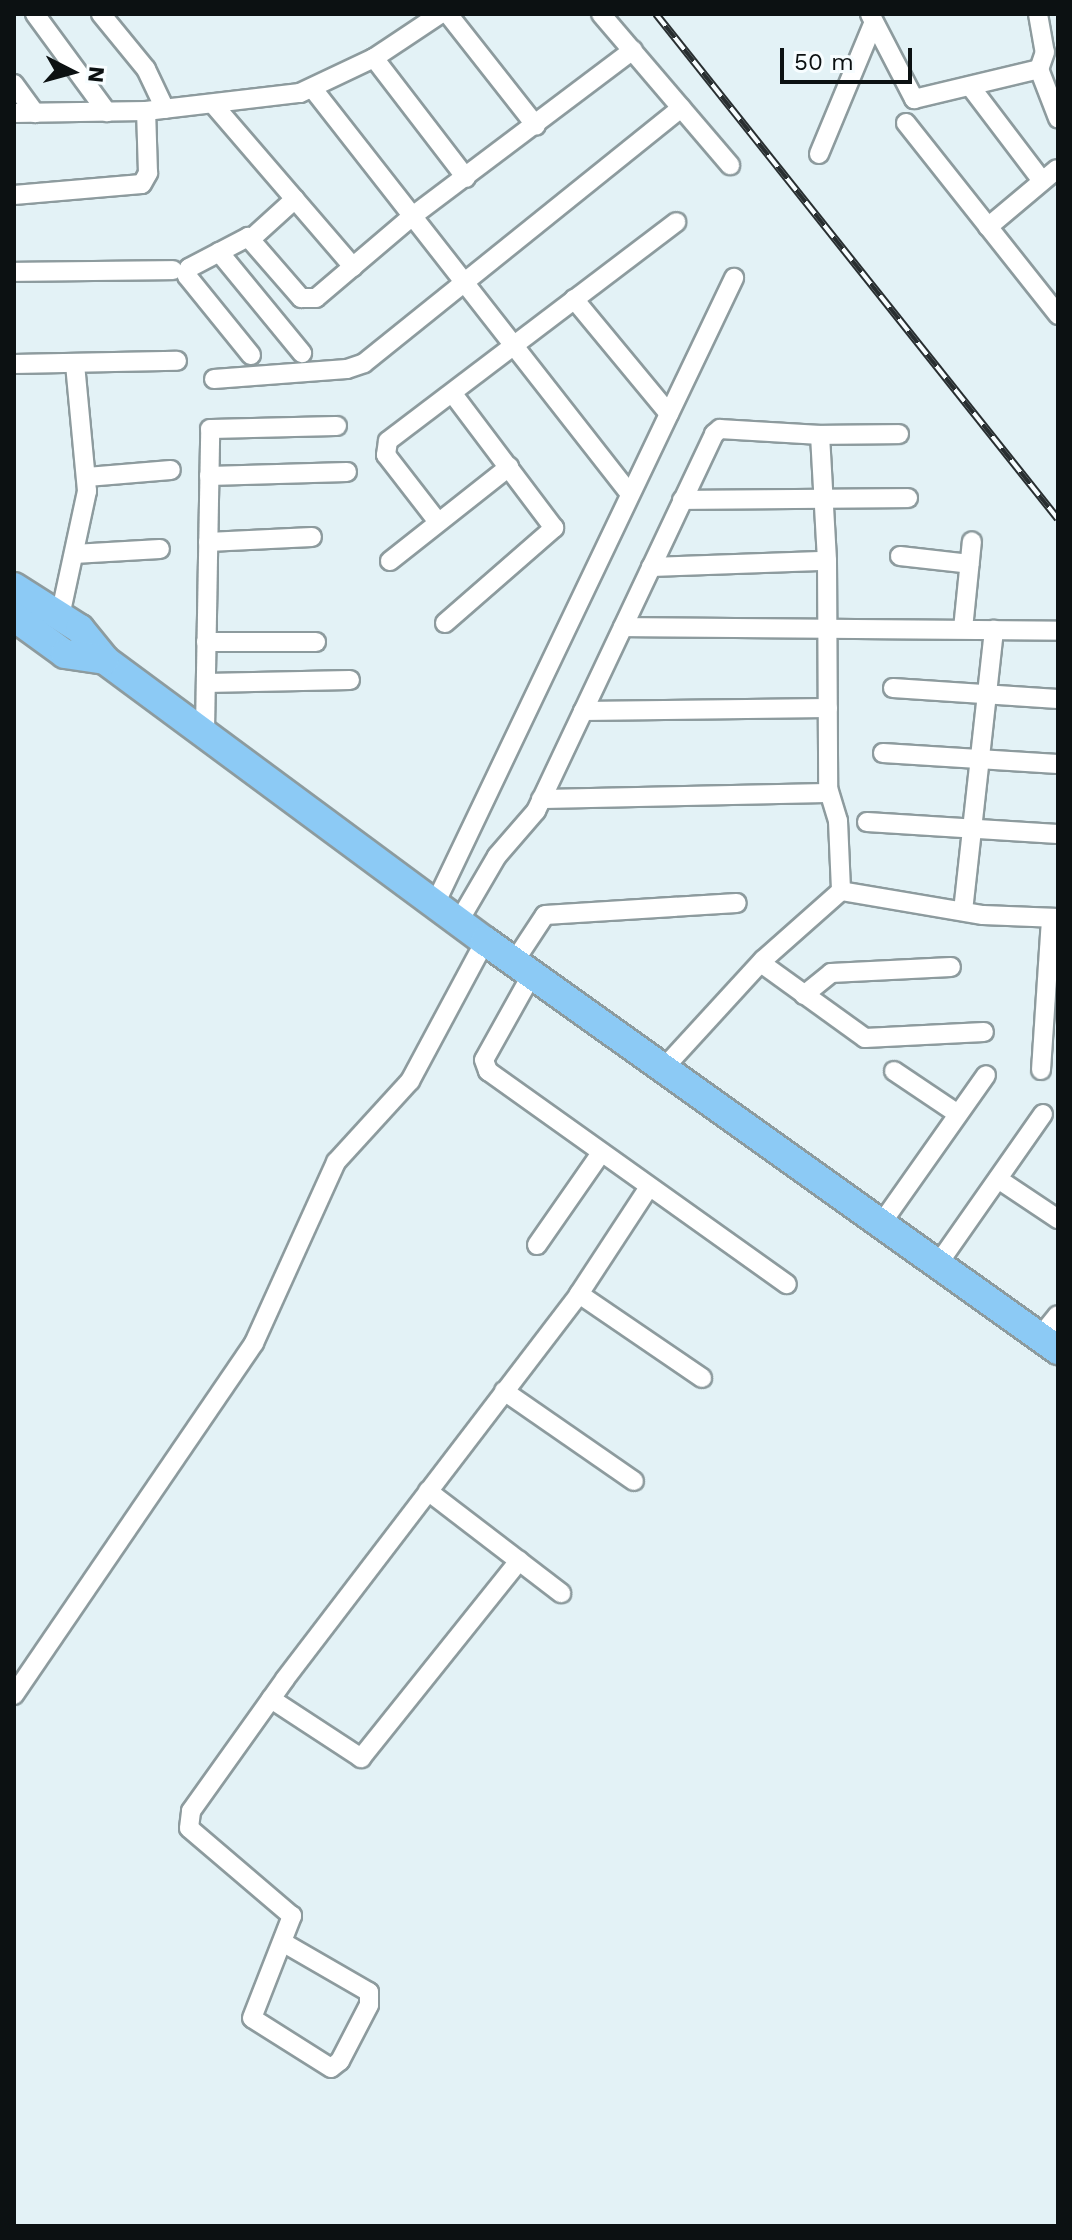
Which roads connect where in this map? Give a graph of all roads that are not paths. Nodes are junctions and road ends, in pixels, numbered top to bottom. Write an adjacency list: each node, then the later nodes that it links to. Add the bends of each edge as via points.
1 (35, 14): 18 (street)
2 (101, 14): 17 (street, via 146,69)
3 (440, 14): 10 (street)
4 (448, 14): 23 (street)
5 (601, 14): 9 (street)
6 (1038, 14): 8 (street)
7 (871, 19): 13 (street, via 914,99); 24 (street)
8 (1050, 31): 11 (street)
9 (633, 50): 16 (street); 23 (street)
10 (374, 58): 14 (street); 27 (street)
11 (1039, 69): 13 (street); 21 (street)
12 (14, 84): 20 (street)
13 (970, 86): 28 (street)
14 (313, 89): 15 (street); 31 (street)
15 (213, 104): 17 (street); 30 (street)
16 (681, 108): 25 (street); 40 (street)
17 (155, 110): 18 (street); 29 (street, via 148,173 142,184)
18 (107, 112): 20 (street)
19 (14, 113): 20 (street)
20 (35, 113)
21 (1058, 118)
22 (906, 123): 33 (street)
23 (536, 126): 27 (street)
24 (819, 154)
25 (730, 165)
26 (1057, 169): 28 (street)
27 (466, 178): 31 (street)
28 (1042, 181): 33 (street)
29 (14, 195)
30 (295, 199): 34 (street); 36 (street)
31 (410, 218): 36 (street); 40 (street)
32 (676, 222): 41 (street)
33 (988, 227): 42 (street)
34 (252, 238): 35 (street); 36 (street, via 308,301)
35 (219, 252): 44 (street); 45 (street, via 189,268 187,276)
36 (353, 267)
37 (173, 270): 38 (street)
38 (14, 272)
39 (734, 278): 51 (street)
40 (463, 283): 43 (street); 49 (street, via 354,368)
41 (574, 299): 43 (street); 51 (street)
42 (1058, 315)
43 (514, 350): 50 (street); 60 (street)
44 (302, 353)
45 (251, 355)
46 (177, 361): 48 (street)
47 (14, 364): 48 (street)
48 (75, 365): 59 (street)
49 (214, 379)
50 (453, 394): 55 (street); 64 (street, via 384,447)
51 (669, 414): 60 (street)
52 (337, 426): 58 (street, via 210,429)
53 (899, 434): 54 (street)
54 (820, 435): 61 (street); 63 (street, via 716,430)
55 (509, 467): 64 (street); 78 (street, via 554,528)
56 (171, 470): 59 (street)
57 (347, 472): 58 (street)
58 (209, 476): 67 (street)
59 (87, 477): 69 (street)
60 (630, 494): 105 (street)
61 (825, 498): 62 (street); 63 (street); 72 (street)
62 (908, 498)
63 (682, 500): 74 (street)
64 (438, 522): 71 (street)
65 (312, 537): 67 (street)
66 (972, 541): 73 (street)
67 (208, 542): 84 (street)
68 (160, 549): 69 (street)
69 (74, 554): 76 (street)
70 (900, 556): 73 (street)
71 (390, 561)
72 (827, 561): 74 (street); 79 (street)
73 (970, 564): 81 (street)
74 (651, 567): 80 (street)
75 (14, 587): 76 (main road)
76 (60, 616): 86 (main road, via 80,629)
77 (14, 617): 86 (main road, via 65,654)
78 (445, 623)
79 (828, 626): 80 (street); 81 (street); 92 (street)
80 (623, 627): 93 (street)
81 (963, 629): 82 (street)
82 (994, 630): 83 (street); 90 (street)
83 (1058, 631)
84 (206, 642): 85 (street); 88 (street)
85 (316, 642)
86 (105, 660): 94 (main road)
87 (350, 680): 88 (street)
88 (206, 683): 94 (street)
89 (893, 688): 90 (street)
90 (989, 694): 91 (street); 96 (street)
91 (1058, 699)
92 (828, 708): 93 (street); 98 (street)
93 (583, 711): 99 (street)
94 (205, 730): 105 (main road)
95 (883, 753): 96 (street)
96 (983, 759): 97 (street); 101 (street)
97 (1058, 764)
98 (829, 793): 99 (street); 103 (street, via 838,821)
99 (541, 799): 108 (street, via 497,856)
100 (867, 822): 101 (street)
101 (976, 828): 102 (street); 106 (street)
102 (1058, 834)
103 (841, 891): 106 (street); 110 (street)
104 (737, 903): 112 (street, via 545,915)
105 (435, 904): 108 (main road)
106 (963, 911): 107 (street)
107 (1055, 918): 116 (street)
108 (459, 921): 109 (main road)
109 (485, 941): 112 (main road); 137 (street, via 410,1081 342,1153 254,1343)
110 (761, 963): 113 (street); 115 (street)
111 (951, 967): 113 (street, via 831,973)
112 (523, 968): 115 (main road); 121 (street, via 484,1060 488,1071)
113 (804, 995): 114 (street, via 865,1038)
114 (984, 1032)
115 (663, 1069): 125 (main road)
116 (1041, 1070)
117 (894, 1071): 119 (street)
118 (986, 1075): 119 (street)
119 (958, 1114): 125 (street)
120 (1043, 1114): 122 (street)
121 (601, 1153): 123 (street); 126 (street)
122 (998, 1179): 124 (street); 127 (street)
123 (649, 1187): 128 (street); 129 (street)
124 (1058, 1219)
125 (881, 1224): 127 (main road)
126 (537, 1245)
127 (938, 1264): 130 (main road)
128 (787, 1284)
129 (579, 1294): 131 (street); 132 (street)
130 (1052, 1334)
131 (702, 1378)
132 (504, 1391): 133 (street); 134 (street)
133 (634, 1481)
134 (428, 1491): 135 (street); 138 (street)
135 (519, 1561): 136 (street); 138 (street, via 361,1758)
136 (561, 1593)
137 (14, 1695)
138 (271, 1699): 139 (street, via 187,1821 289,1910)
139 (284, 1943): 139 (street, via 252,2018 331,2068 340,2061 369,2005 369,1992)

